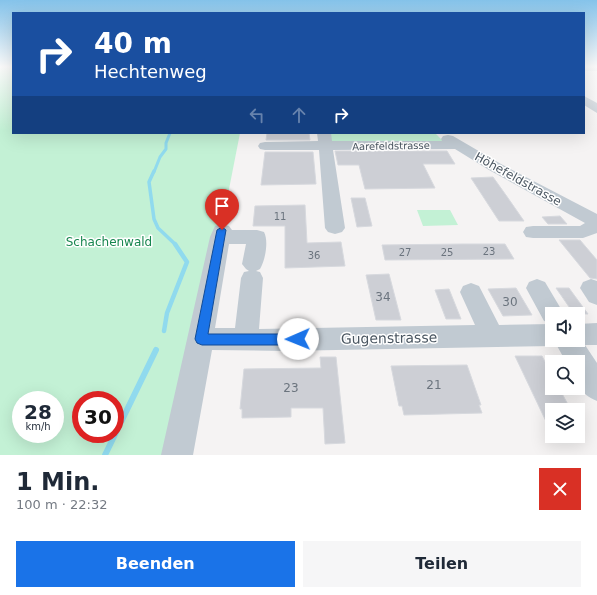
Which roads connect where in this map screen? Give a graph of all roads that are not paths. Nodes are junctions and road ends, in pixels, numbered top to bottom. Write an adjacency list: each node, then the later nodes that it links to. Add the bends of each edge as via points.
1 (585, 101): 2 (street)
2 (597, 109)
3 (441, 134): 5 (street, Höhefeldstrasse)
4 (325, 140): 5 (street, Aarefeldstrasse); 6 (street, Aarefeldstrasse); 8 (street)
5 (457, 145): 7 (street, Höhefeldstrasse)
6 (265, 146)
7 (597, 224): 9 (street, via 583,232)
8 (336, 228)
9 (533, 232)
10 (537, 288): 12 (street)
11 (471, 292): 16 (street)
12 (548, 307)
13 (597, 334): 15 (street)
14 (545, 335): 16 (street, Gugenstrasse)
15 (585, 335)
16 (492, 336): 18 (street, Gugenstrasse)
17 (202, 339): 18 (street, Gugenstrasse); 18 (street, via 221,234 257,237); 21 (street)
18 (246, 340)
19 (571, 347): 20 (street)
20 (597, 387)
21 (177, 455)

